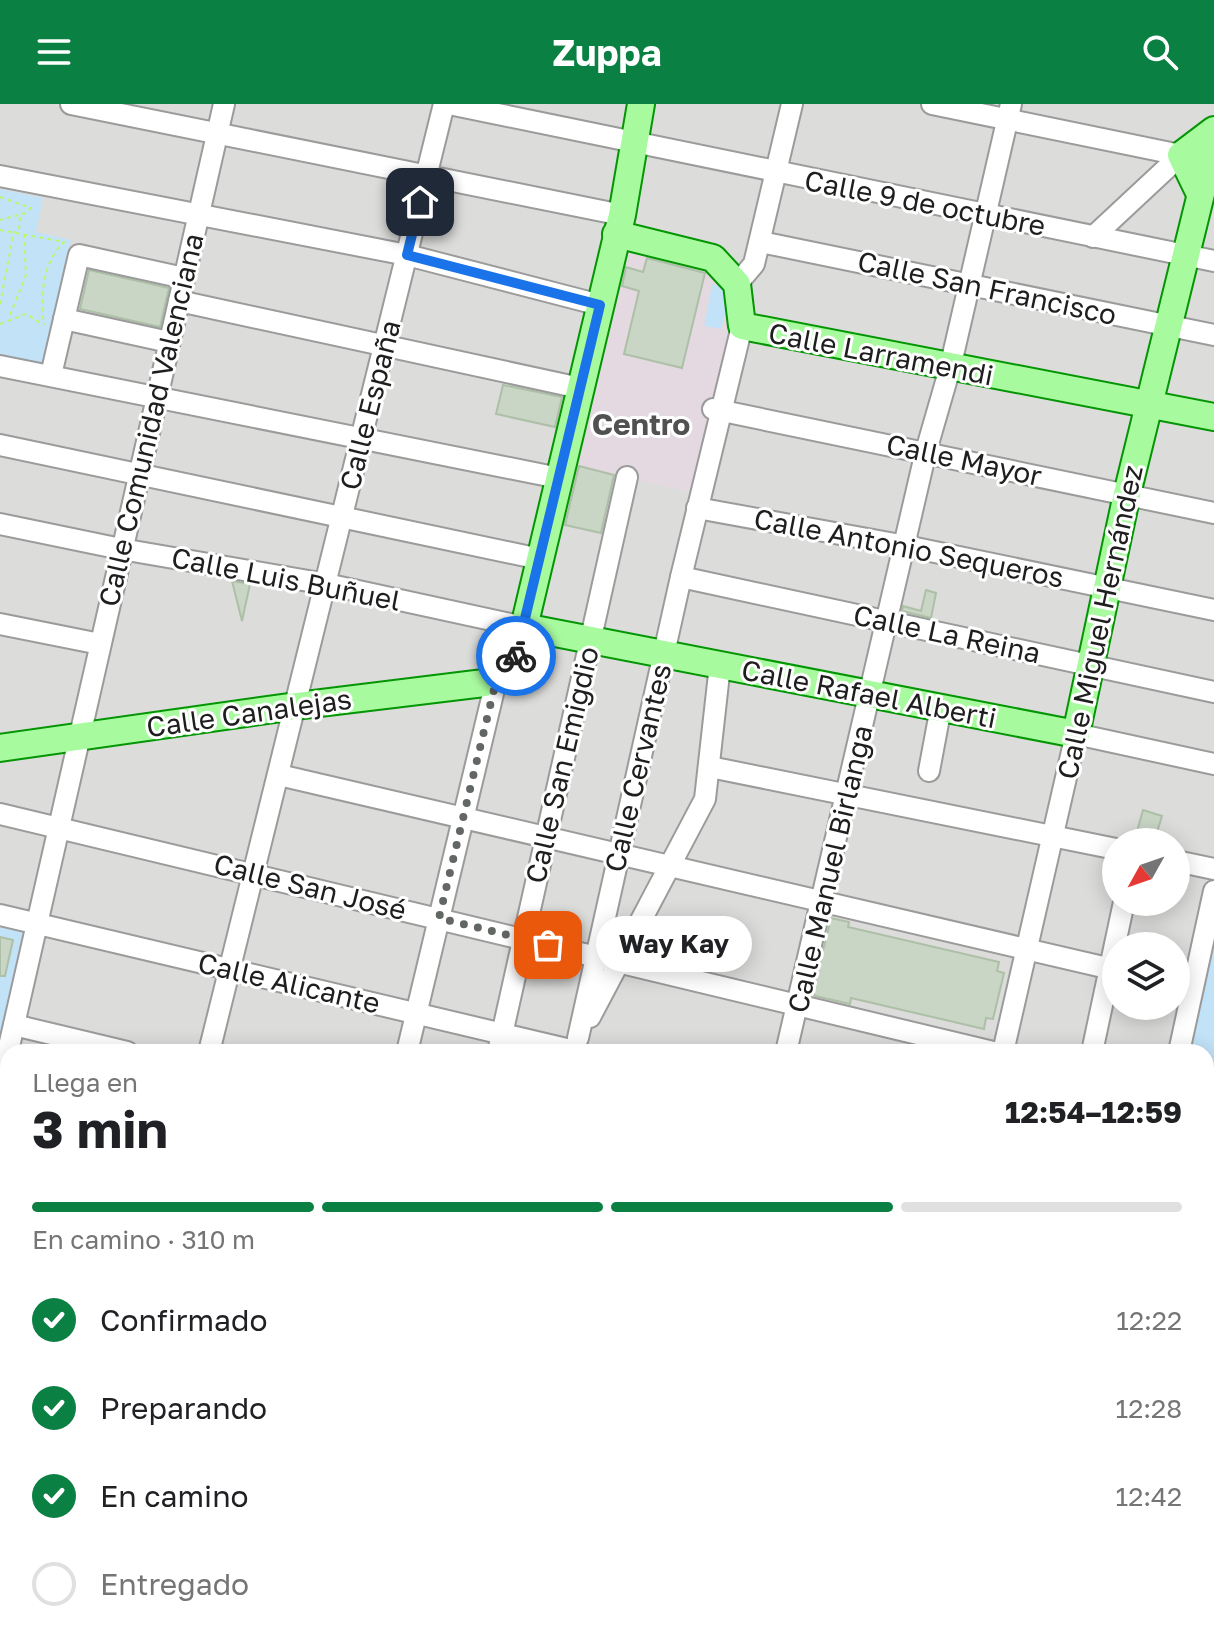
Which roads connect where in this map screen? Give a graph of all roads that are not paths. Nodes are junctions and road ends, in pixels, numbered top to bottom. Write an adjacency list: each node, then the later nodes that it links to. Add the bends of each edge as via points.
1 (71, 104): 9 (street)
2 (224, 104): 9 (street, Calle Comunidad Valenciana)
3 (446, 104): 10 (street, Calle 9 de octubre); 14 (street, Calle España)
4 (641, 104): 10 (main road)
5 (792, 104): 12 (street)
6 (932, 104): 7 (street)
7 (1009, 112): 11 (street); 17 (street, Calle Manuel Birlanga)
8 (1214, 130): 11 (main road)
9 (218, 134): 14 (street); 16 (street, Calle Comunidad Valenciana)
10 (636, 145): 12 (street, Calle 9 de octubre); 18 (main road)
11 (1201, 152): 15 (main road, Calle Miguel Hernández); 19 (street)
12 (776, 173): 17 (street, Calle 9 de octubre); 20 (street)
13 (0, 176): 16 (street)
14 (426, 176): 18 (street); 21 (street, Calle España)
15 (1206, 194): 22 (main road, Calle Miguel Hernández)
16 (199, 215): 21 (street); 24 (street, Calle Comunidad Valenciana)
17 (984, 215): 19 (street, Calle 9 de octubre); 26 (street, Calle Manuel Birlanga)
18 (619, 225): 25 (main road, via 713,258); 28 (main road)
19 (1093, 237): 22 (street, Calle 9 de octubre)
20 (761, 242): 25 (street, via 754,264); 26 (street, Calle San Francisco)
21 (407, 255): 28 (street); 34 (street, Calle España)
22 (1184, 255): 23 (street, Calle 9 de octubre); 30 (main road, Calle Miguel Hernández)
23 (1214, 261)
24 (184, 278): 27 (street, Calle Comunidad Valenciana); 29 (street, via 79,255)
25 (737, 284): 31 (main road, Calle Larramendi)
26 (968, 285): 30 (street, Calle San Francisco); 36 (street, Calle Manuel Birlanga)
27 (179, 301): 33 (street, Calle Comunidad Valenciana); 34 (street)
28 (600, 305): 38 (main road)
29 (54, 323): 33 (street); 37 (street)
30 (1168, 325): 32 (street, Calle San Francisco); 40 (main road, Calle Miguel Hernández)
31 (742, 326): 36 (main road, Calle Larramendi); 41 (street, Calle Cervantes)
32 (1214, 335)
33 (169, 342): 39 (street, Calle Comunidad Valenciana)
34 (384, 348): 38 (street); 43 (street, Calle España)
35 (0, 366): 37 (street)
36 (950, 368): 40 (main road, Calle Larramendi); 45 (street, Calle Manuel Birlanga)
37 (51, 375): 39 (street)
38 (580, 388): 48 (main road)
39 (157, 398): 43 (street); 46 (street, Calle Comunidad Valenciana)
40 (1149, 406): 42 (main road, Calle Larramendi); 49 (main road, Calle Miguel Hernández)
41 (716, 409): 45 (street, Calle Mayor); 50 (street, Calle Cervantes)
42 (1214, 417)
43 (362, 437): 48 (street); 52 (street, Calle España)
44 (0, 445): 46 (street)
45 (926, 451): 49 (street, Calle Mayor); 54 (street, Calle Manuel Birlanga)
46 (139, 474): 52 (street); 55 (street, Calle Comunidad Valenciana)
47 (627, 477): 64 (street, Calle San Emigdio)
48 (559, 478): 56 (main road)
49 (1127, 494): 51 (street, Calle Mayor); 59 (main road, Calle Miguel Hernández)
50 (698, 503): 54 (street, Calle Antonio Sequeros); 57 (street, Calle Cervantes)
51 (1214, 513)
52 (343, 516): 56 (street); 58 (street, Calle España)
53 (0, 524): 55 (street, Calle Luis Buñuel)
54 (906, 546): 59 (street, Calle Antonio Sequeros); 61 (street, Calle Manuel Birlanga)
55 (121, 549): 58 (street, Calle Luis Buñuel); 65 (street, Calle Comunidad Valenciana)
56 (540, 559): 63 (main road)
57 (681, 577): 61 (street, Calle La Reina); 66 (street, Calle Cervantes)
58 (326, 584): 63 (street, Calle Luis Buñuel); 72 (street, Calle España)
59 (1107, 586): 60 (street, Calle Antonio Sequeros); 67 (main road, Calle Miguel Hernández)
60 (1214, 610)
61 (888, 623): 67 (street, Calle La Reina); 71 (street, Calle Manuel Birlanga)
62 (0, 624): 65 (street)
63 (524, 627): 64 (main road, Calle Rafael Alberti); 69 (main road, via 515,658)
64 (590, 639): 66 (main road, Calle Rafael Alberti); 86 (street, Calle San Emigdio)
65 (100, 644): 75 (street, Calle Comunidad Valenciana)
66 (664, 654): 68 (main road, Calle Rafael Alberti); 88 (street, Calle Cervantes)
67 (1092, 664): 70 (street, Calle La Reina); 74 (main road, Calle Miguel Hernández)
68 (720, 665): 71 (main road, Calle Rafael Alberti); 78 (street)
69 (497, 677): 72 (main road, Calle Canalejas, via 484,683); 83 (street)
70 (1214, 692)
71 (872, 693): 73 (main road, Calle Rafael Alberti); 81 (street, Calle Manuel Birlanga)
72 (296, 706): 75 (main road, Calle Canalejas); 80 (street, Calle España)
73 (941, 707): 74 (main road, Calle Rafael Alberti); 79 (street)
74 (1076, 734): 77 (street, Calle Rafael Alberti); 85 (street, Calle Miguel Hernández)
75 (79, 735): 76 (main road, Calle Canalejas); 84 (street, Calle Comunidad Valenciana)
76 (0, 748)
77 (1214, 764)
78 (710, 767): 81 (street); 90 (street, via 705,799)
79 (929, 771)
80 (279, 775): 83 (street); 92 (street, Calle España)
81 (849, 792): 85 (street); 94 (street, Calle Manuel Birlanga)
82 (0, 814): 84 (street, Calle San José)
83 (463, 818): 86 (street); 96 (street)
84 (58, 827): 92 (street, Calle San José); 97 (street, Calle Comunidad Valenciana)
85 (1053, 835): 87 (street); 99 (street, Calle Miguel Hernández)
86 (546, 838): 88 (street); 98 (street, Calle San Emigdio)
87 (1102, 846)
88 (619, 855): 90 (street); 100 (street, Calle Cervantes)
89 (1190, 864): 91 (street)
90 (671, 867): 94 (street); 101 (street)
91 (1214, 869)
92 (254, 874): 96 (street, Calle San José); 104 (street, Calle España)
93 (1214, 891): 103 (street)
94 (823, 902): 99 (street); 105 (street, Calle Manuel Birlanga)
95 (0, 915): 97 (street, Calle Alicante)
96 (439, 918): 98 (street, Calle San José); 107 (street)
97 (36, 923): 104 (street, Calle Alicante); 109 (street, Calle Comunidad Valenciana)
98 (523, 939): 100 (street, Calle San José); 110 (street, Calle San Emigdio)
99 (1027, 949): 102 (street); 119 (street, Calle Miguel Hernández)
100 (596, 956): 101 (street, Calle San José); 115 (street, Calle Cervantes)
101 (621, 962): 105 (street, Calle San José); 116 (street)
102 (1102, 966)
103 (1190, 967)
104 (230, 969): 107 (street, Calle Alicante); 113 (street, Calle España)
105 (798, 1005): 117 (street, Calle Manuel Birlanga); 118 (street, Calle San José)
106 (1102, 1012): 120 (street)
107 (416, 1013): 110 (street, Calle Alicante); 114 (street)
108 (1181, 1020): 121 (street)
109 (14, 1025): 111 (street, Calle Comunidad Valenciana); 112 (street)
110 (500, 1043)
111 (10, 1044)
112 (94, 1044)
113 (211, 1044)
114 (409, 1044)
115 (576, 1044)
116 (577, 1044)
117 (788, 1044)
118 (960, 1044)
119 (1005, 1044)
120 (1094, 1044)
121 (1180, 1044)

